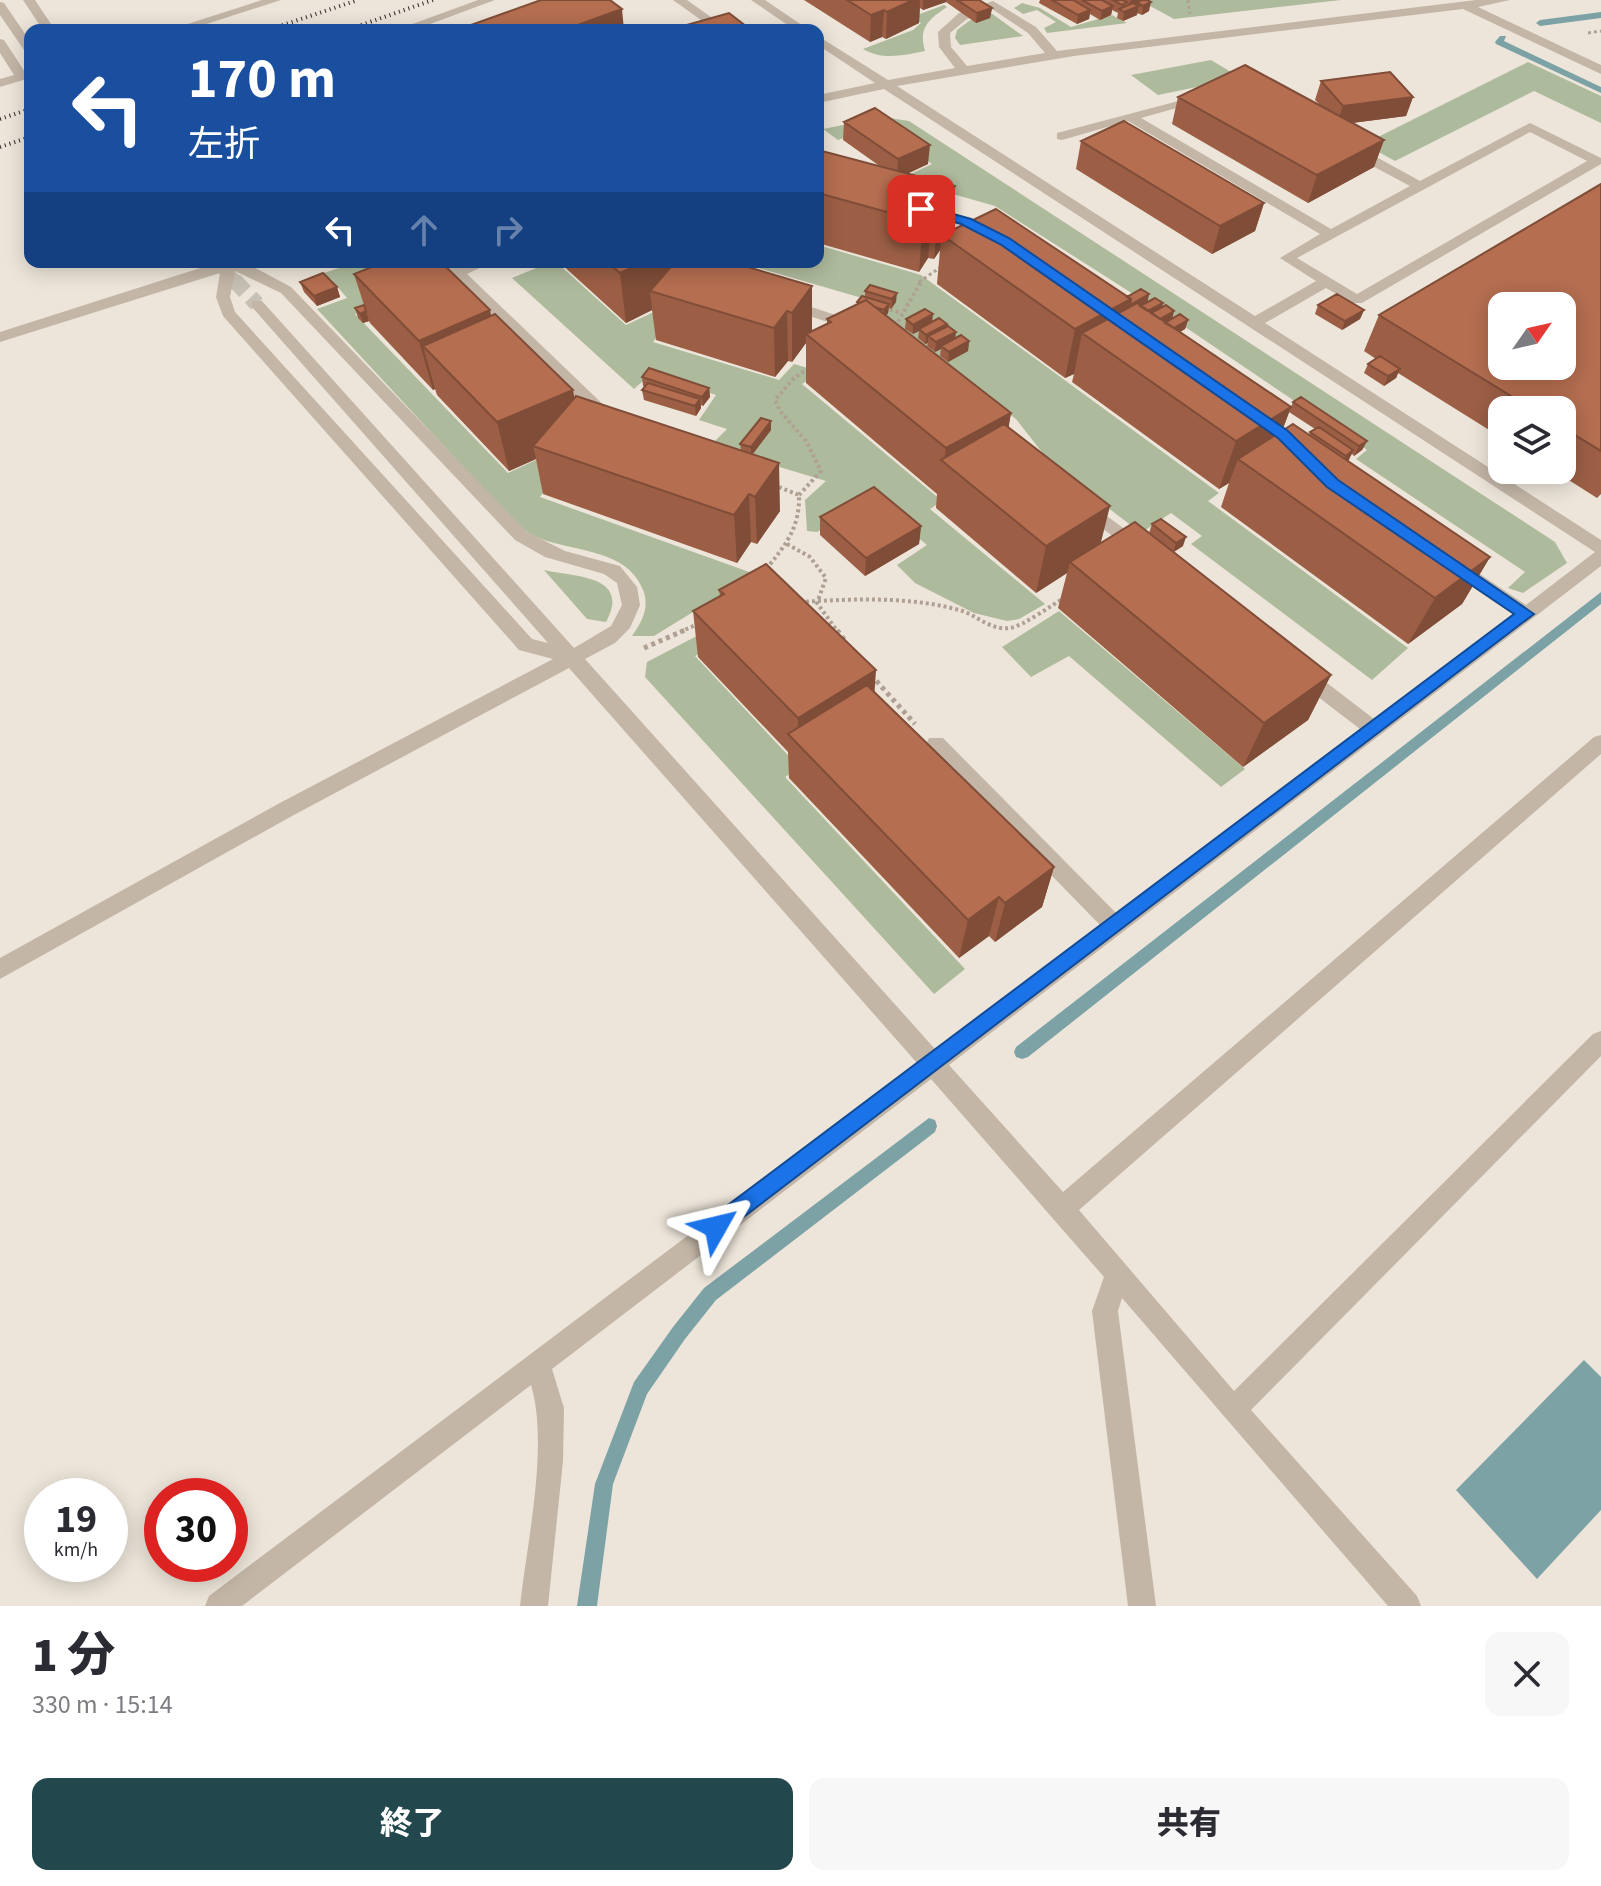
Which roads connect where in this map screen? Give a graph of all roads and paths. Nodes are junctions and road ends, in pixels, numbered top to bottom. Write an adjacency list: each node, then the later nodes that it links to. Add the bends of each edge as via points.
1 (29, 0): 11 (street)
2 (275, 0): 12 (street)
3 (489, 0): 13 (street)
4 (679, 0): 14 (street)
5 (757, 0): 15 (street)
6 (1008, 0): 8 (street)
7 (1504, 0): 9 (street)
8 (993, 5): 19 (street, via 1032,30); 20 (street, via 963,16 944,32 945,47)
9 (1464, 5): 19 (street); 21 (street)
10 (0, 6): 16 (street)
11 (45, 24)
12 (195, 24)
13 (419, 24)
14 (710, 24)
15 (794, 24)
16 (24, 41)
17 (0, 43): 22 (street)
18 (824, 44): 25 (street)
19 (1053, 55): 20 (street)
20 (963, 69): 25 (street)
21 (1601, 70)
22 (24, 73)
23 (24, 76): 24 (street)
24 (0, 83)
25 (885, 84): 27 (street); 44 (street)
26 (1222, 91): 28 (street)
27 (824, 98)
28 (1130, 117): 29 (street); 33 (street)
29 (1062, 136)
30 (1342, 144): 31 (street)
31 (1421, 187): 33 (street); 39 (street, via 1530,127 1597,161 1357,300)
32 (907, 205): 34 (street, via 966,221)
33 (1331, 235): 39 (street, via 1287,258)
34 (1002, 240): 43 (path, via 919,282)
35 (216, 268): 46 (street)
36 (231, 268): 65 (street, via 223,297 228,313 526,645)
37 (244, 268): 65 (street, via 286,290 521,536 536,547 612,570 622,579 631,614 620,630)
38 (453, 268): 48 (street, via 602,415)
39 (1327, 281): 44 (street)
40 (774, 300): 45 (street)
41 (257, 304): 65 (street)
42 (878, 307): 43 (path)
43 (902, 313): 47 (path)
44 (1254, 323): 53 (street)
45 (849, 324): 47 (street); 51 (path, via 820,362 794,378 775,400 777,411 793,423 821,471)
46 (0, 337)
47 (889, 338)
48 (619, 425)
49 (771, 484): 51 (path)
50 (1067, 492): 55 (street)
51 (799, 495): 52 (path, via 801,518)
52 (787, 544): 57 (path); 60 (path, via 810,557 826,578)
53 (1601, 548)
54 (1436, 553): 61 (street)
55 (1149, 556)
56 (1601, 557): 61 (street)
57 (761, 576)
58 (1067, 596): 60 (path, via 1011,628 982,623 962,610 902,601)
59 (789, 602): 60 (path)
60 (817, 603): 63 (path)
61 (1526, 614): 68 (street)
62 (705, 621): 64 (path)
63 (854, 652)
64 (631, 654)
65 (574, 657): 72 (street); 74 (street)
66 (1286, 662): 68 (street)
67 (863, 664): 70 (path)
68 (1373, 729): 71 (street)
69 (1601, 743): 75 (street)
70 (936, 744): 71 (street)
71 (1114, 926): 74 (street)
72 (0, 969)
73 (1601, 1041): 78 (street)
74 (932, 1063): 75 (street); 77 (street)
75 (1062, 1209): 76 (street)
76 (1117, 1275): 78 (street); 81 (street, via 1105,1311)
77 (537, 1363): 79 (street); 80 (street, via 551,1408)
78 (1233, 1410): 82 (street)
79 (219, 1606)
80 (534, 1606)
81 (1142, 1606)
82 (1407, 1606)

